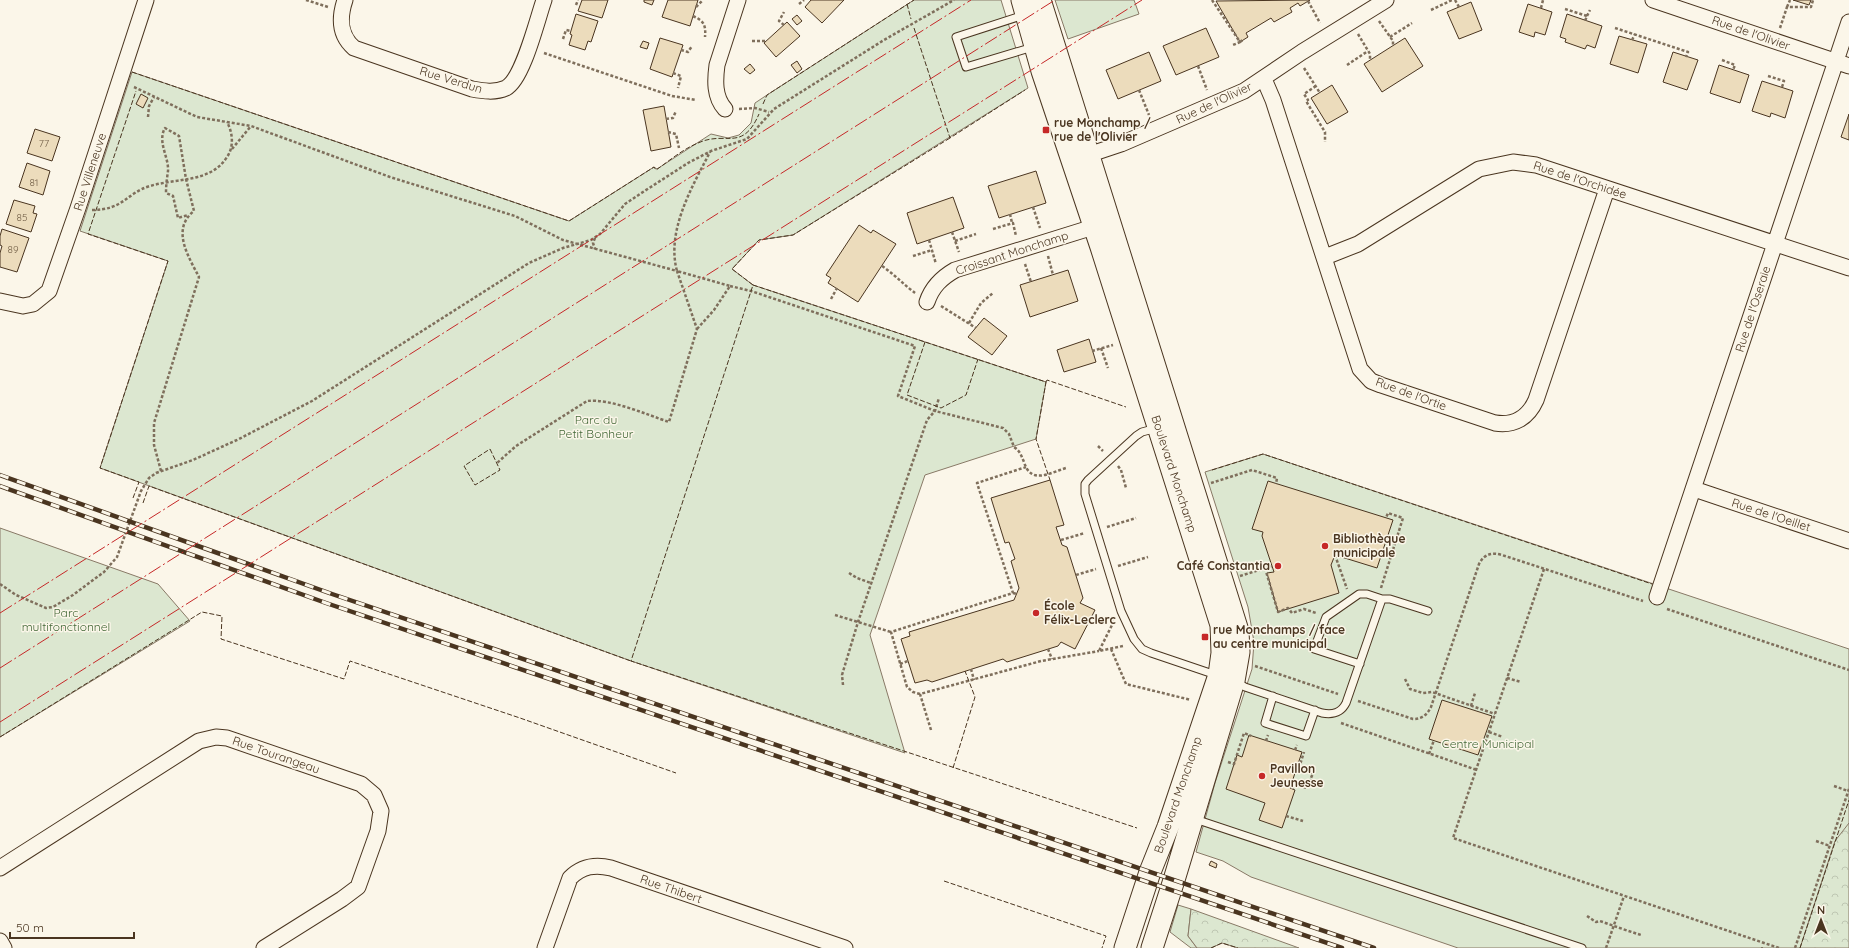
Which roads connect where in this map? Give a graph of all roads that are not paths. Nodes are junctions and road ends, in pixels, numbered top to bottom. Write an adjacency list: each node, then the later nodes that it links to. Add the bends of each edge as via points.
1 (146, 0): 20 (street, Rue Villeneuve, via 49,291 33,304 23,306)
2 (544, 0): 6 (street, Rue Verdun, via 518,74 507,87 491,91 472,88 354,48 342,32 342,12)
3 (738, 0): 12 (street, via 717,65 718,96)
4 (1386, 0): 11 (street, Rue de l'Olivier, via 1302,52)
5 (1660, 1): 10 (street, Rue de l'Olivier)
6 (339, 4)
7 (1029, 5): 9 (street, Boulevard Monchamp); 9 (lane, via 956,37 966,67); 13 (street, Boulevard Monchamp)
8 (1849, 22): 10 (street, Rue de l'Oseraie)
9 (1034, 46): 13 (street, Boulevard Monchamp)
10 (1843, 64): 16 (street, Rue de l'Oseraie)
11 (1264, 79): 13 (street, Rue de l'Olivier, via 1226,100 1121,144); 17 (street, Rue de l'Ortie)
12 (725, 110)
13 (1080, 157): 15 (street, Boulevard Monchamp)
14 (1606, 189): 16 (street, Rue de l'Orchidée); 17 (street, Rue de l'Orchidée, via 1524,163 1501,164 1479,169 1358,244); 17 (street, Rue de l'Ortie, via 1536,400 1526,416 1512,423 1495,423 1381,385 1365,376 1356,360)
15 (1102, 225): 19 (street, Croissant Monchamp, via 955,270 941,280); 21 (street, Boulevard Monchamp); 28 (street, Boulevard Monchamp, via 1236,621 1239,652)
16 (1775, 244): 18 (street, Rue de l'Orchidée); 22 (street, Rue de l'Oseraie)
17 (1325, 257)
18 (1849, 268)
19 (928, 300)
20 (0, 301)
21 (1159, 428): 28 (street, Boulevard Monchamp, via 1218,612 1222,660); 28 (lane, via 1136,436 1088,480 1084,488 1121,611 1130,632 1142,649)
22 (1694, 489): 23 (street, Rue de l'Oeillet); 25 (street, Rue de l'Oseraie)
23 (1849, 541)
24 (1382, 599): 26 (lane, via 1390,599); 27 (lane); 27 (lane, via 1359,594 1323,621 1314,649)
25 (1655, 602)
26 (1428, 611)
27 (1360, 664): 30 (lane, via 1342,709 1332,714)
28 (1227, 678): 29 (lane); 31 (street, Boulevard Monchamp); 38 (street, Boulevard Monchamp, via 1150,872)
29 (1273, 696): 30 (lane); 30 (lane, via 1265,723 1306,736)
30 (1315, 710)
31 (1193, 819): 39 (street, Boulevard Monchamp); 40 (lane)
32 (0, 868): 35 (street, Rue Tourangeau, via 199,741 216,737 227,738 361,784 374,795 381,811 378,831 358,887)
33 (0, 941): 34 (street)
34 (4, 948)
35 (264, 948)
36 (545, 948): 37 (street, Rue Thibert, via 570,878 577,872 594,866 610,868)
37 (845, 948)
38 (1125, 948)
39 (1152, 948)
40 (1582, 948)

